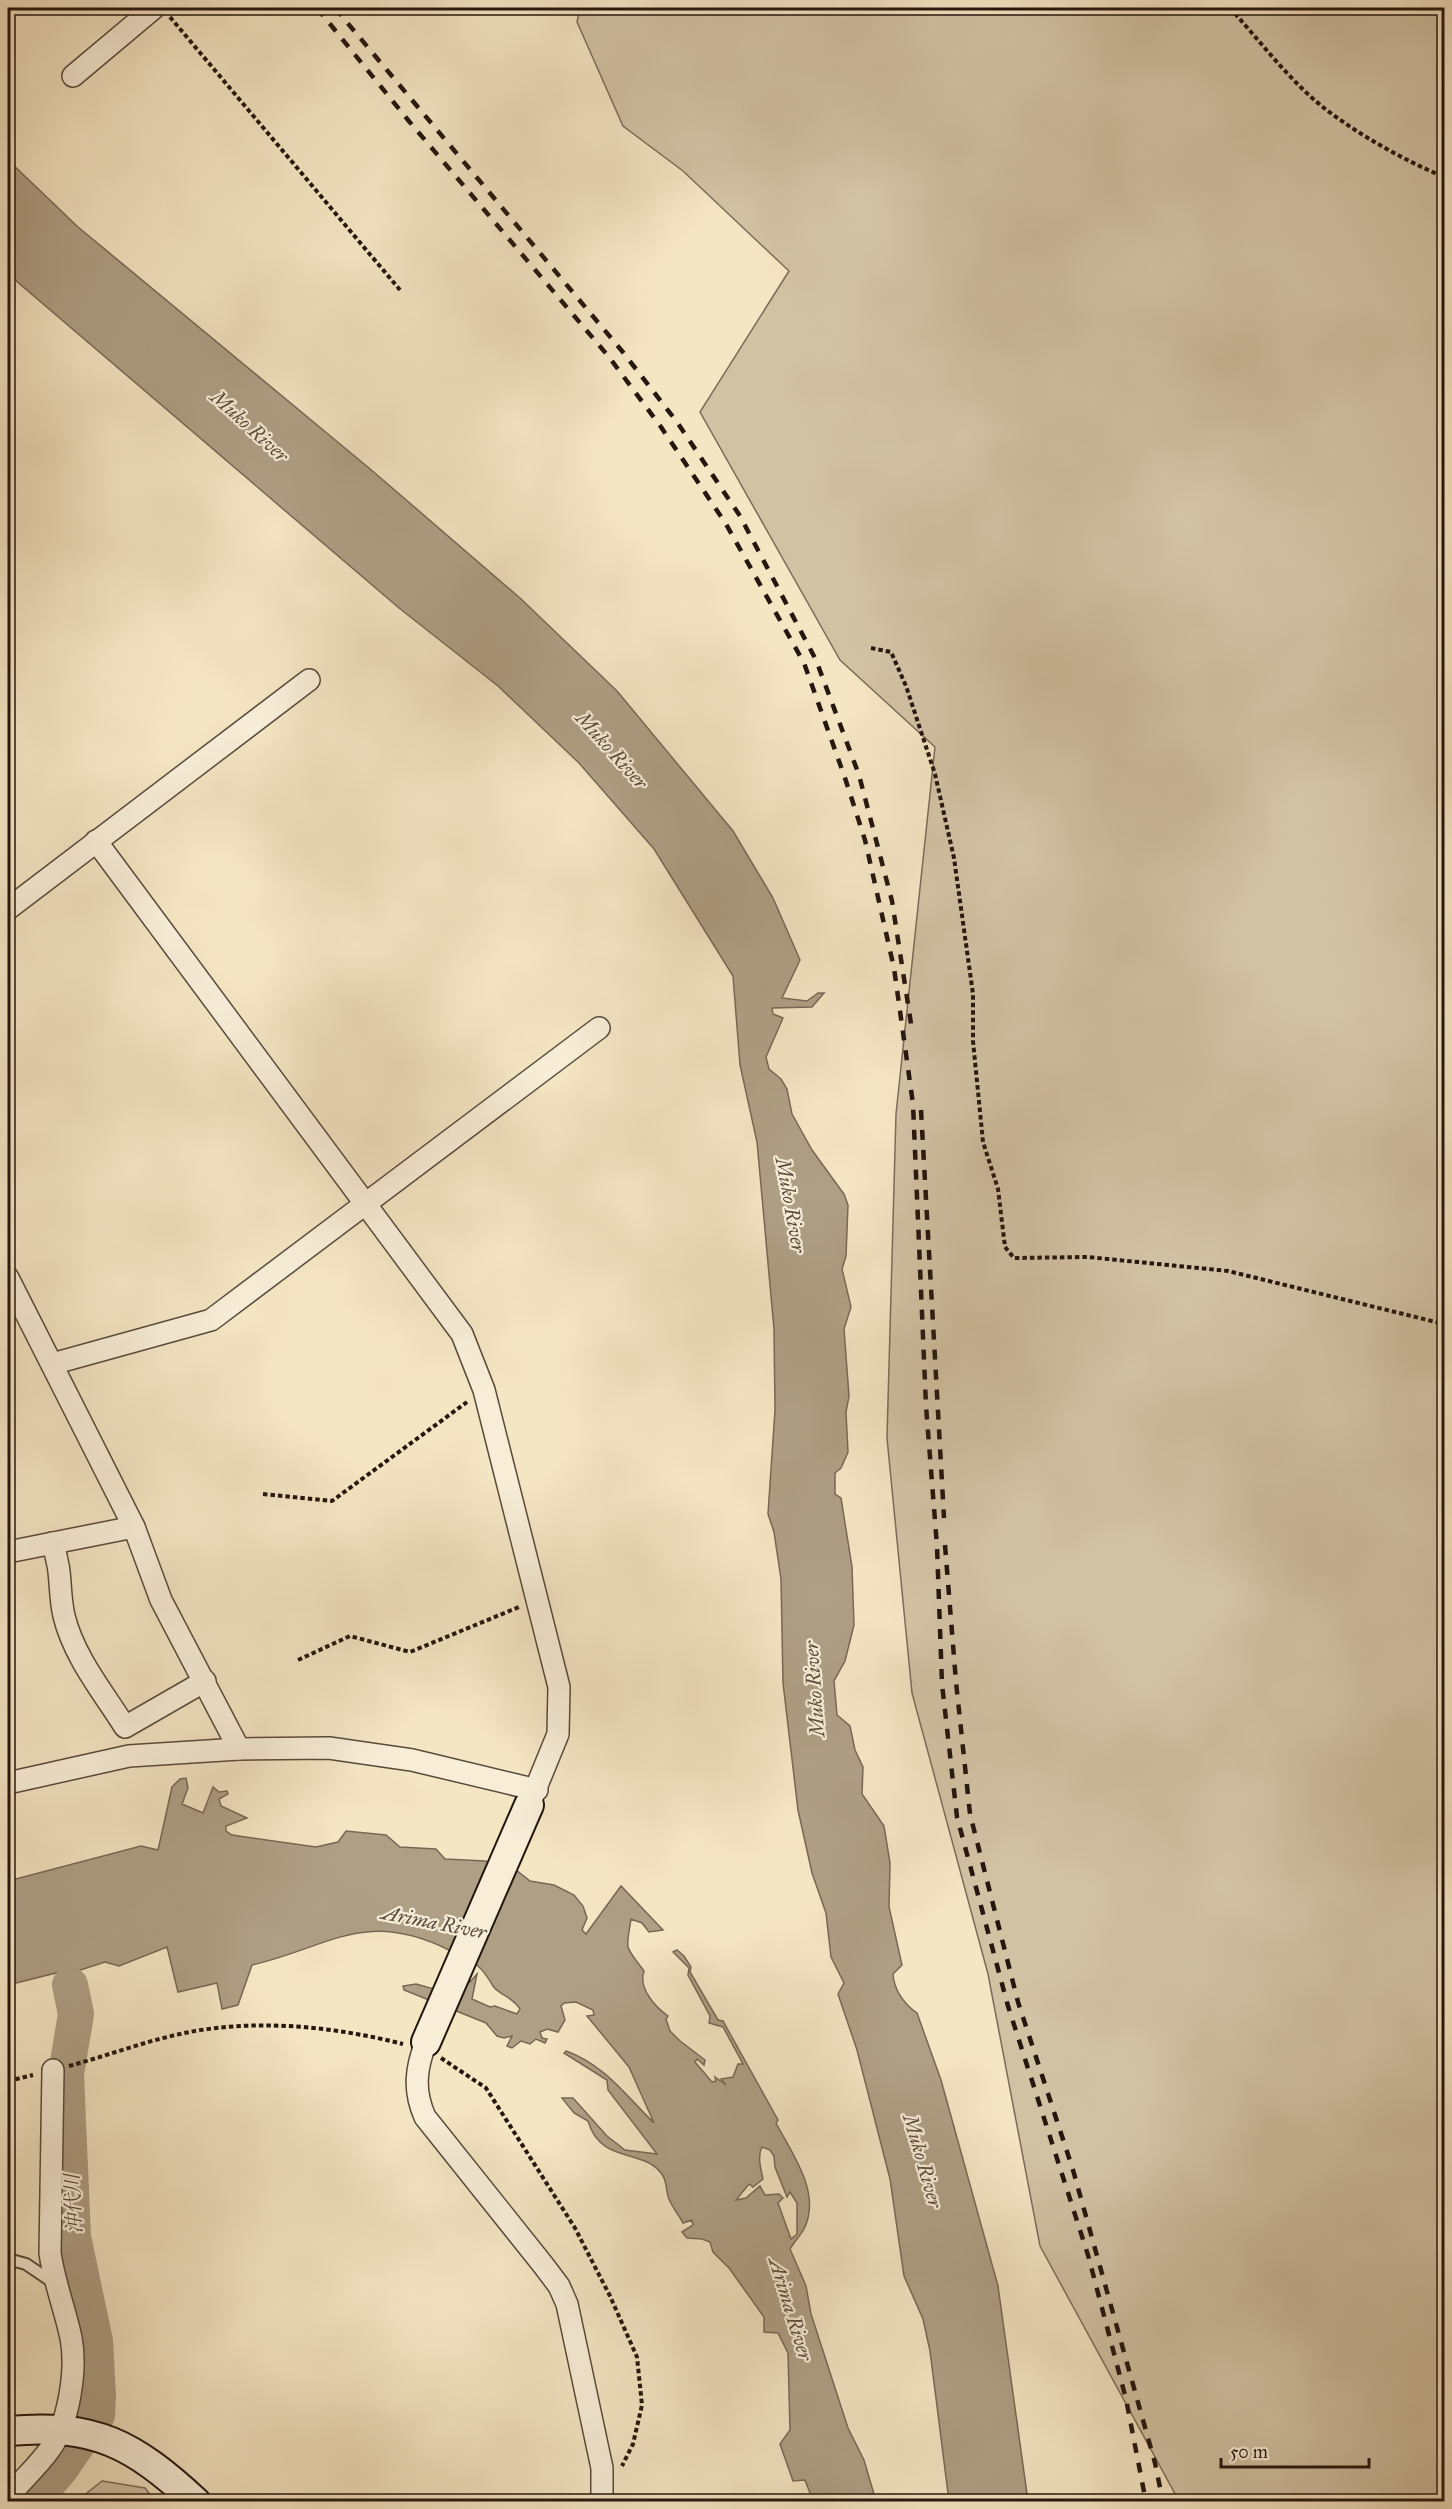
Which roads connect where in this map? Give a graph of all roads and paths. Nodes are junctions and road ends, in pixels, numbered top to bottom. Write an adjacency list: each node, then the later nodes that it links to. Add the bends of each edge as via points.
1 (1230, 8): 4 (path, via 1290,76 1328,111 1404,160)
2 (162, 12): 3 (street); 5 (path)
3 (73, 76)
4 (1444, 177)
5 (400, 290)
6 (871, 648): 14 (path, via 891,652 935,774 954,858 973,994 973,1041 983,1142 998,1189 1005,1247 1014,1258 1088,1257 1228,1272)
7 (309, 680): 8 (street)
8 (96, 841): 9 (street); 11 (street)
9 (8, 909)
10 (599, 1028): 11 (street)
11 (367, 1206): 15 (street, via 212,1320); 16 (street, via 462,1334)
12 (8, 1278): 13 (street)
13 (15, 1308): 15 (street)
14 (1444, 1324)
15 (52, 1364): 18 (street)
16 (484, 1390): 17 (path, via 332,1501); 21 (street)
17 (263, 1494)
18 (134, 1527): 19 (street); 23 (street, via 161,1600)
19 (52, 1543): 20 (street); 23 (street, via 60,1563 63,1613 68,1628 88,1671 125,1726)
20 (11, 1546)
21 (536, 1600): 22 (path, via 410,1652 350,1636); 26 (street, via 559,1688 558,1734)
22 (298, 1660)
23 (205, 1681): 24 (street)
24 (239, 1749): 25 (street, via 129,1755); 26 (street, via 329,1748 412,1760)
25 (8, 1783)
26 (533, 1798): 27 (street)
27 (426, 2042): 36 (street, via 416,2074 424,2116 544,2265 567,2304 602,2468)
28 (100, 2058): 29 (path)
29 (56, 2070): 31 (street, via 50,2253)
30 (8, 2259): 31 (lane, via 26,2264)
31 (57, 2285): 32 (street, via 72,2340 71,2386)
32 (64, 2429): 33 (street); 34 (street); 35 (street, via 118,2442)
33 (8, 2431)
34 (8, 2497)
35 (196, 2502)
36 (602, 2502)

